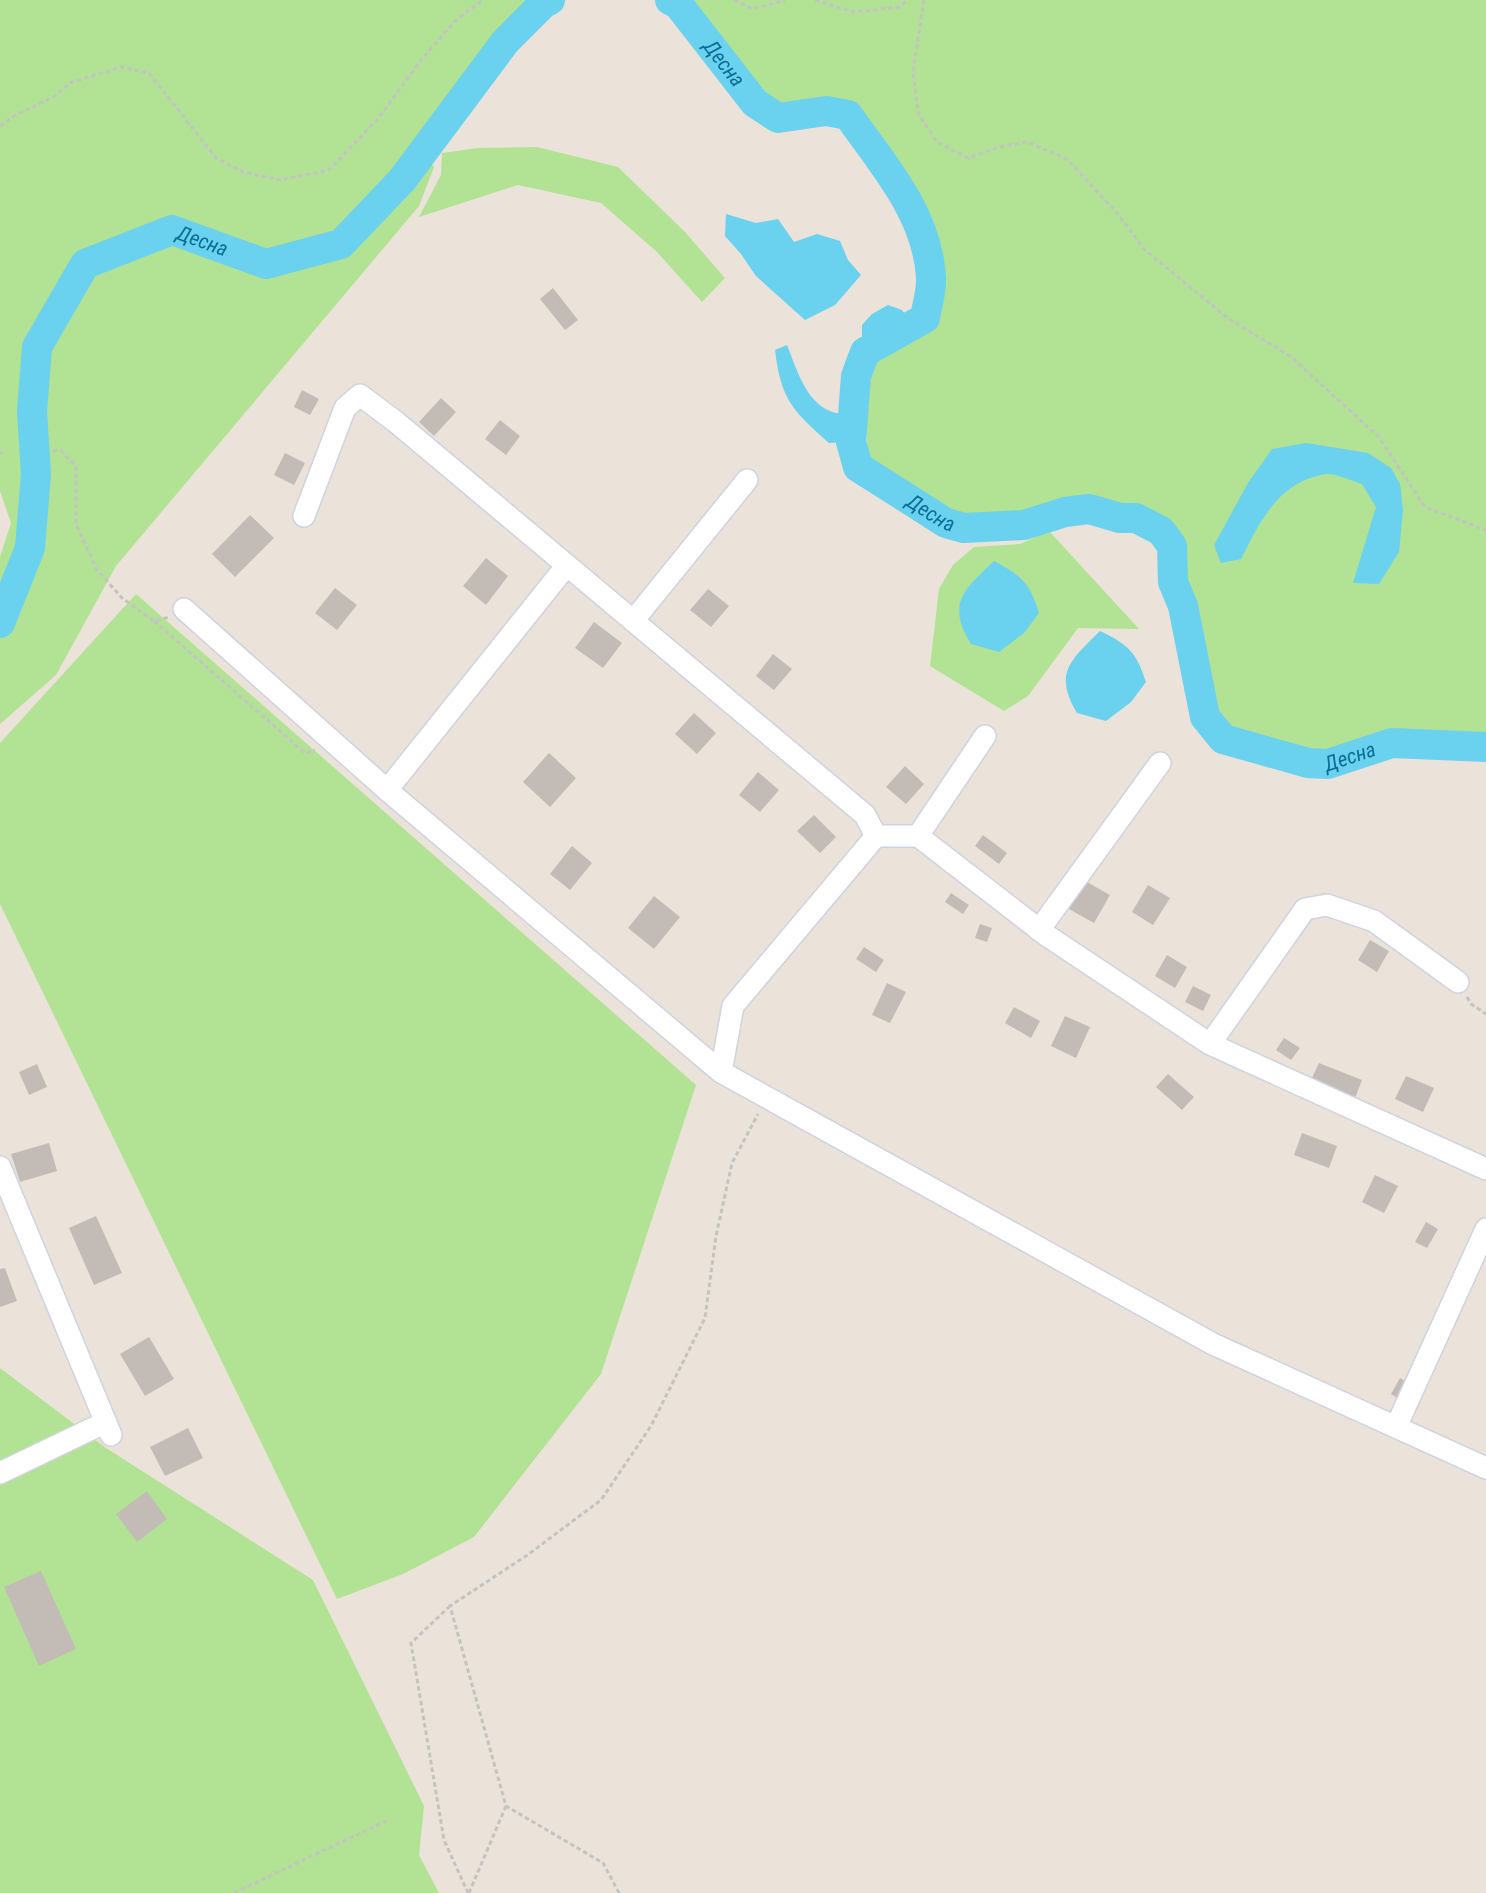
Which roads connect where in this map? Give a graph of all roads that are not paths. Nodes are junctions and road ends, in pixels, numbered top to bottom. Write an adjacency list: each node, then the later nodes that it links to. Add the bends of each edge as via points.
1 (747, 480): 5 (street)
2 (304, 516): 3 (street, via 345,408 360,395)
3 (567, 566): 5 (street); 8 (street)
4 (184, 609): 8 (street)
5 (633, 621): 9 (street, via 865,814)
6 (985, 736): 10 (street)
7 (1160, 763): 11 (street)
8 (387, 790): 14 (street)
9 (876, 836): 10 (street); 14 (street, via 733,1006)
10 (918, 836): 11 (street)
11 (1039, 930): 13 (street)
12 (1458, 982): 13 (street, via 1374,921 1327,905 1305,909)
13 (1210, 1044): 16 (street)
14 (721, 1071): 18 (street, via 1213,1344)
15 (0, 1167): 20 (street, via 108,1428)
16 (1486, 1169)
17 (1486, 1229): 18 (street)
18 (1396, 1427): 19 (street)
19 (1486, 1468)
20 (0, 1473)

